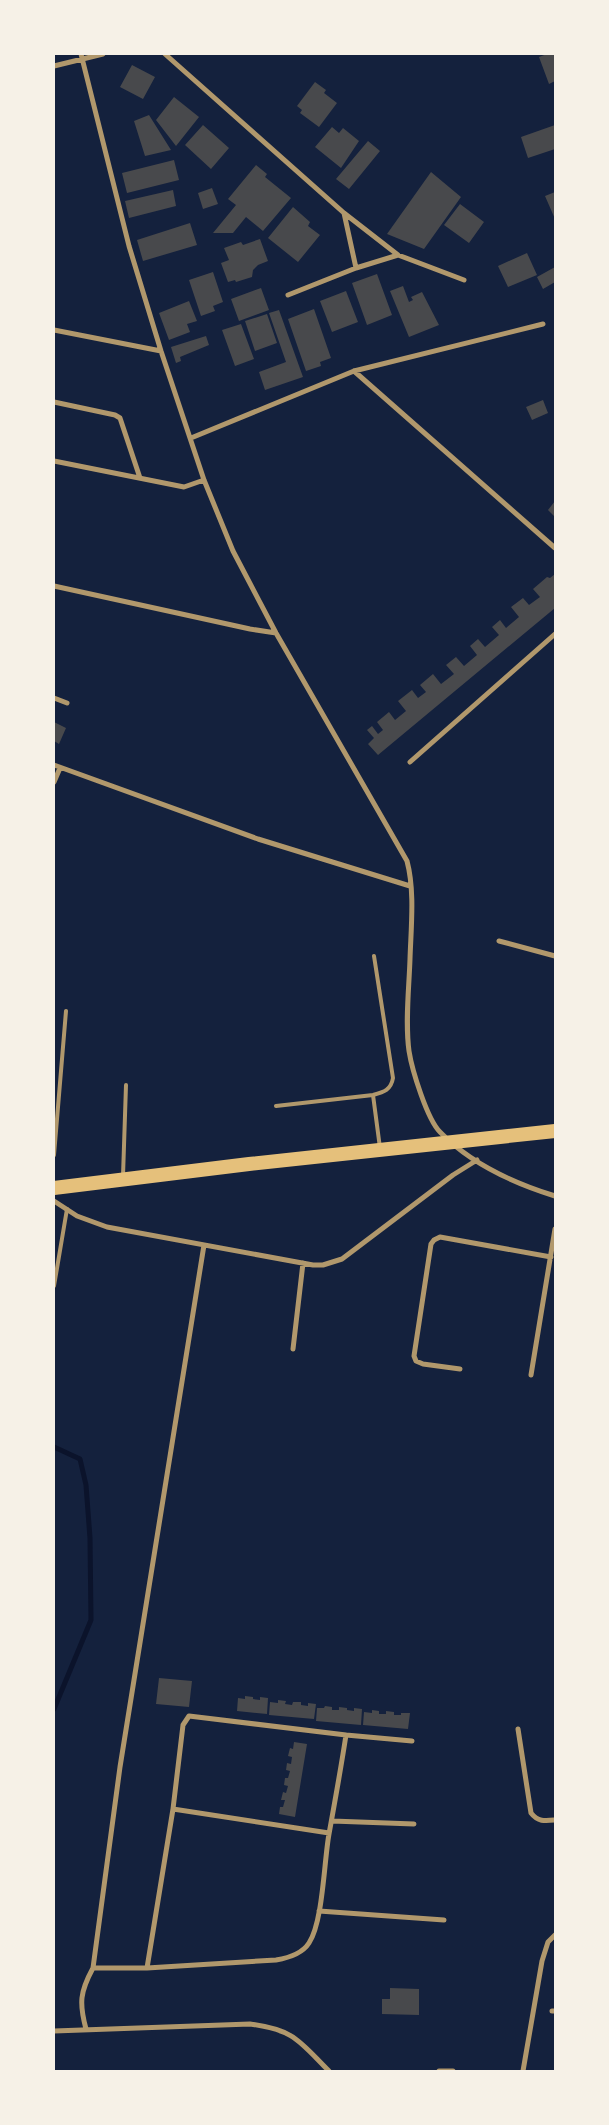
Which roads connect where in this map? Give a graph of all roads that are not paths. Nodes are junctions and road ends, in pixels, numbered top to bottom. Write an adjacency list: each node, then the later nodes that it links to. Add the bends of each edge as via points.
1 (81, 54): 4 (street)
2 (103, 54): 4 (street)
3 (165, 54): 6 (street)
4 (84, 60): 5 (street); 13 (street, via 129,246)
5 (54, 66)
6 (344, 213): 7 (street); 8 (street)
7 (398, 255): 8 (street); 9 (street)
8 (356, 268): 10 (street)
9 (464, 280)
10 (288, 295)
11 (543, 324): 14 (street)
12 (54, 330): 13 (street)
13 (161, 351): 16 (street)
14 (354, 371): 16 (street); 20 (street)
15 (54, 402): 18 (street, via 120,418)
16 (191, 438): 19 (street)
17 (54, 461): 18 (street)
18 (140, 478): 19 (street, via 184,487)
19 (204, 480): 22 (street, via 233,551)
20 (555, 548)
21 (54, 586): 22 (street)
22 (276, 633): 30 (street, via 407,861)
23 (555, 634): 26 (street)
24 (54, 698): 25 (street)
25 (67, 703)
26 (410, 762)
27 (54, 765): 28 (street)
28 (60, 768): 29 (street); 30 (street, via 258,839)
29 (54, 782)
30 (410, 886): 39 (street, via 409,1051 430,1117 439,1132)
31 (499, 941): 33 (street)
32 (374, 956): 36 (lane, via 393,1078 388,1090)
33 (555, 956)
34 (66, 1011): 41 (lane)
35 (126, 1086): 43 (lane)
36 (374, 1095): 37 (lane); 40 (lane)
37 (276, 1106)
38 (554, 1134): 39 (highway)
39 (453, 1142): 40 (highway); 42 (street)
40 (381, 1150): 43 (highway)
41 (54, 1155)
42 (477, 1160): 45 (street, via 512,1181); 51 (street, via 342,1259 323,1265)
43 (123, 1179): 44 (highway)
44 (54, 1188)
45 (555, 1196)
46 (54, 1201): 47 (street)
47 (67, 1209): 49 (street, via 107,1227); 52 (lane)
48 (555, 1229): 50 (street)
49 (204, 1245): 51 (street); 67 (street, via 120,1767)
50 (551, 1257): 54 (street, via 440,1238 434,1240 414,1356 423,1364); 55 (street)
51 (303, 1263): 53 (street)
52 (54, 1286)
53 (292, 1349)
54 (460, 1369)
55 (531, 1375)
56 (518, 1729): 60 (street, via 531,1812 542,1821)
57 (346, 1736): 58 (street); 59 (street, via 189,1716 183,1725); 61 (street)
58 (412, 1741)
59 (172, 1810): 63 (street); 68 (street)
60 (555, 1820)
61 (332, 1821): 62 (street); 63 (street)
62 (414, 1824)
63 (329, 1833): 64 (street)
64 (319, 1911): 65 (street); 68 (street, via 308,1946 289,1957)
65 (444, 1920)
66 (555, 1935): 74 (street, via 548,1942 542,1961)
67 (93, 1968): 68 (street); 69 (street, via 81,2000)
68 (147, 1968)
69 (86, 2030): 70 (street); 71 (street, via 250,2024 274,2027 296,2037)
70 (54, 2031)
71 (329, 2071)
72 (439, 2071): 73 (street)
73 (453, 2071)
74 (523, 2071)

